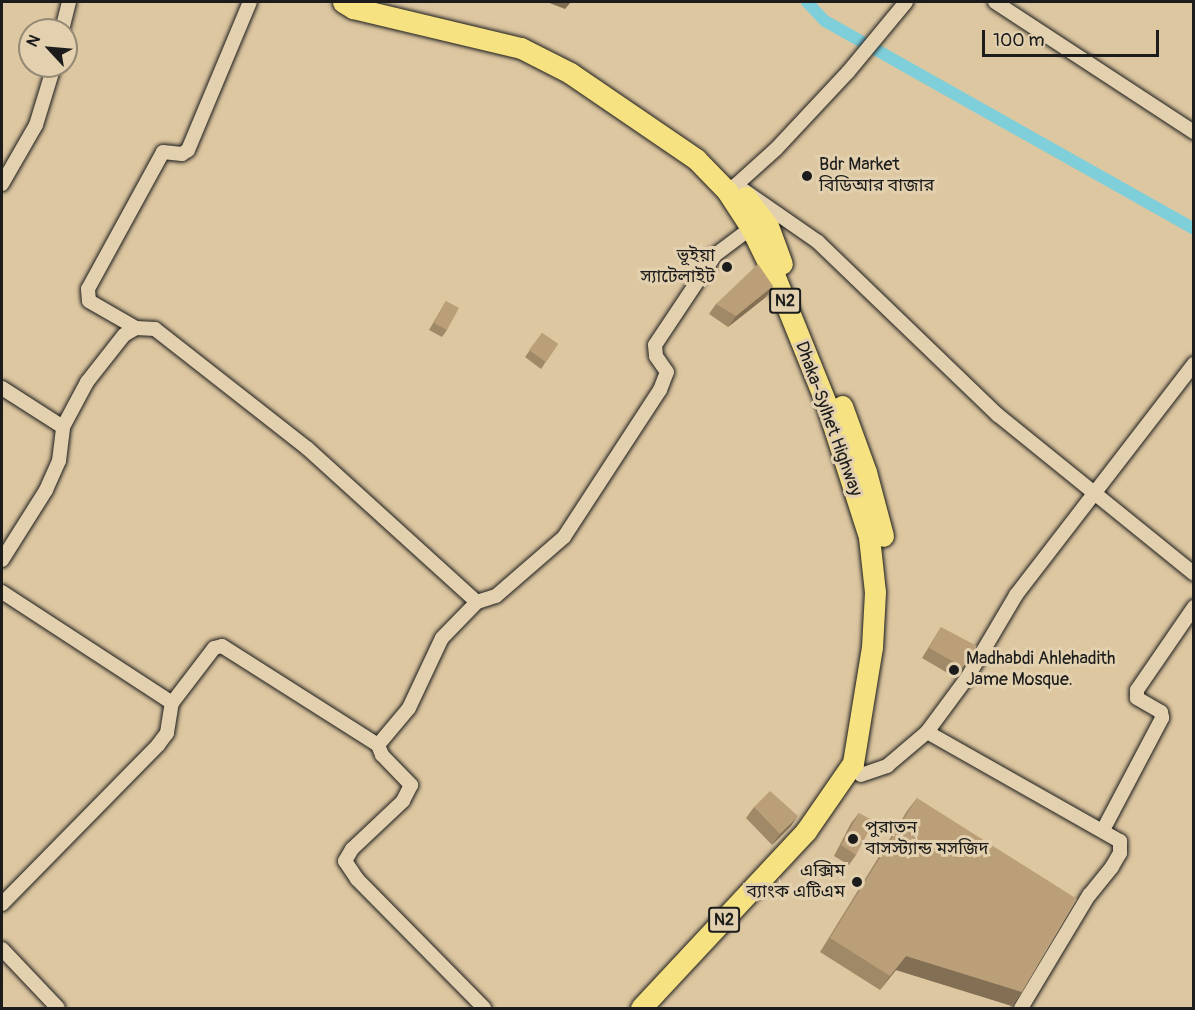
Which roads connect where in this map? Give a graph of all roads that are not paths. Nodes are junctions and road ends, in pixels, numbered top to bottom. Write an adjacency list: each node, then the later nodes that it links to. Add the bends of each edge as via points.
1 (69, 2): 7 (street)
2 (250, 2): 13 (street, via 188,150 182,154 163,152 88,289 89,301)
3 (343, 2): 12 (highway, Dhaka-Sylhet Highway / N2, via 353,8 521,48 570,73 696,159 727,191)
4 (374, 2): 11 (highway, Dhaka-Sylhet Highway / N2, via 526,38 575,65 704,150)
5 (906, 2): 11 (street, via 848,72 776,149)
6 (995, 2): 9 (street)
7 (65, 18)
8 (50, 78): 10 (street, via 36,125)
9 (1194, 132)
10 (2, 184)
11 (736, 185): 17 (street, via 818,242 990,408); 26 (highway, Dhaka-Sylhet Highway / N2, via 768,226 843,410 883,536 889,592 886,647 872,740)
12 (751, 228): 21 (street, via 715,255 655,345 656,356 667,372 660,390 564,537 496,596); 28 (highway, Dhaka-Sylhet Highway / N2, via 827,406 869,537 875,592 865,706 853,763)
13 (136, 328): 16 (street, via 124,335 87,382); 21 (street, via 155,329 307,448)
14 (1194, 364): 17 (street)
15 (2, 388): 16 (street)
16 (63, 427): 18 (street, via 59,461 46,490)
17 (1094, 493): 19 (street); 24 (street, via 1016,595 967,678)
18 (2, 560)
19 (1194, 574)
20 (2, 592): 23 (street)
21 (477, 602): 25 (street, via 442,638 408,708)
22 (1194, 607): 27 (street, via 1137,690 1137,698 1161,712 1162,718)
23 (172, 703): 25 (street, via 214,648 222,646); 29 (street, via 167,733 158,745)
24 (927, 732): 26 (street, via 887,766); 27 (street)
25 (378, 745): 32 (street, via 382,755 411,785 410,792 352,849 345,861 357,879)
26 (861, 775): 28 (highway, Dhaka-Sylhet Highway / N2, via 818,826)
27 (1103, 830): 34 (street, via 1120,841 1120,853)
28 (806, 831): 33 (highway, Dhaka-Sylhet Highway / N2)
29 (2, 903)
30 (2, 949): 31 (street)
31 (57, 1008)
32 (484, 1008)
33 (641, 1008)
34 (1021, 1008)

